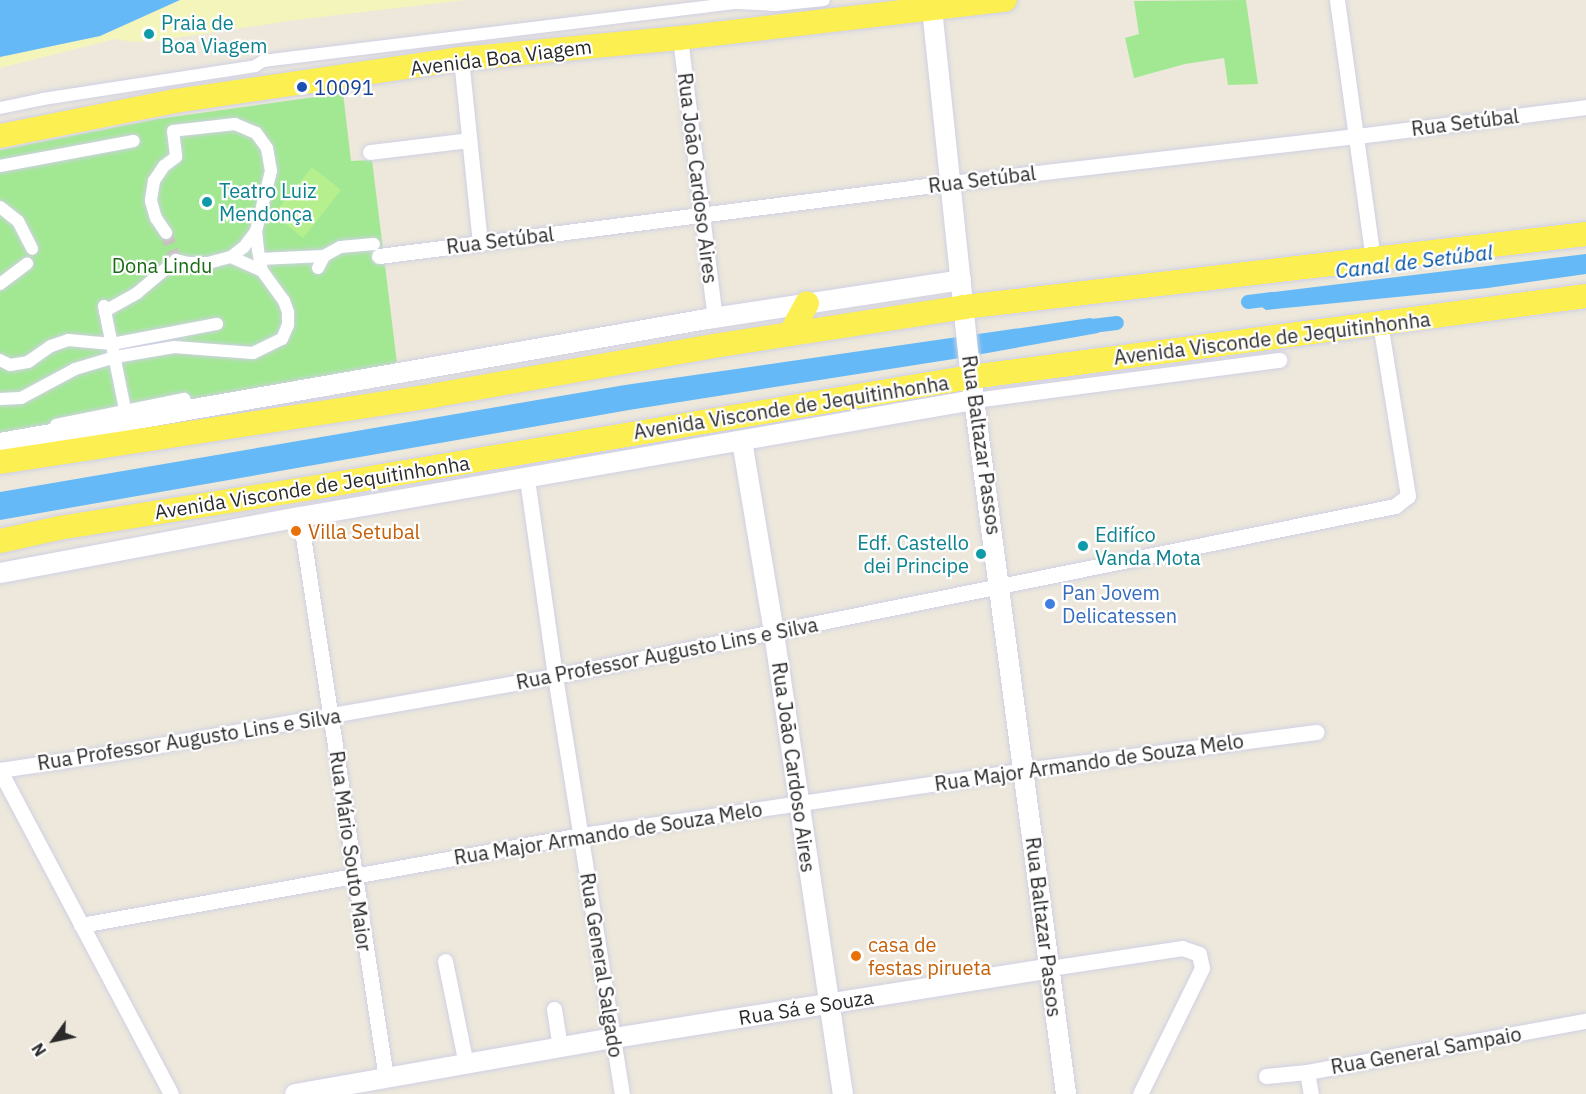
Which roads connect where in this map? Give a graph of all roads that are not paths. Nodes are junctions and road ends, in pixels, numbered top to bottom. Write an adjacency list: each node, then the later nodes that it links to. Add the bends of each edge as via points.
1 (824, 0): 8 (street, via 775,5 738,3 274,59 255,66)
2 (1005, 0): 4 (main road, Avenida Boa Viagem)
3 (1337, 0): 10 (street)
4 (932, 9): 5 (main road, Avenida Boa Viagem); 15 (street, Rua Baltazar Passos)
5 (680, 38): 6 (main road, Avenida Boa Viagem); 17 (street, Rua João Cardoso Aires)
6 (460, 59): 9 (main road, Avenida Boa Viagem, via 176,101); 11 (street)
7 (1586, 107): 10 (street, Rua Setúbal)
8 (0, 108)
9 (0, 136)
10 (1357, 136): 15 (street, Rua Setúbal); 26 (street)
11 (469, 140): 13 (street); 21 (street)
12 (134, 141): 14 (street)
13 (370, 152)
14 (0, 166)
15 (950, 183): 17 (street, Rua Setúbal); 30 (street, Rua Baltazar Passos)
16 (0, 207): 22 (street, via 18,221)
17 (702, 214): 21 (street, Rua Setúbal); 35 (street, Rua João Cardoso Aires)
18 (256, 231): 19 (street, via 269,186 271,159 256,133 235,124 222,124 173,131 176,157 154,181 150,201); 25 (street); 28 (street)
19 (166, 233)
20 (1586, 234): 26 (main road)
21 (480, 243): 23 (street, Rua Setúbal)
22 (32, 249)
23 (377, 250): 24 (street, via 339,247)
24 (324, 256): 28 (street); 29 (street)
25 (231, 257): 28 (street); 39 (street, via 208,263 176,260 137,293 105,309)
26 (1373, 258): 34 (main road)
27 (27, 264): 31 (street)
28 (261, 265): 40 (street, via 288,312 283,338 264,350 245,354 226,349 174,347)
29 (318, 268)
30 (961, 280): 33 (street); 34 (street, Rua Baltazar Passos)
31 (0, 284)
32 (1586, 296): 37 (main road, Avenida Visconde de Jequitinhonha)
33 (807, 303): 35 (street); 38 (main road)
34 (965, 313): 38 (main road); 43 (street, Rua Baltazar Passos)
35 (715, 318): 45 (street, via 187,411)
36 (217, 324): 39 (street)
37 (1380, 324): 43 (main road, Avenida Visconde de Jequitinhonha); 53 (street, Rua Professor Augusto Lins e Silva, via 1408,496 1395,506)
38 (790, 334): 48 (main road, via 436,395)
39 (112, 344): 40 (street); 41 (street, via 68,340 28,362 10,365)
40 (115, 357): 44 (street, via 75,369 21,398); 45 (street)
41 (0, 360)
42 (1279, 360): 43 (street)
43 (972, 379): 46 (street, Avenida Visconde de Jequitinhonha); 51 (main road, Avenida Visconde de Jequitinhonha, via 59,528); 53 (street, Rua Baltazar Passos)
44 (0, 399)
45 (122, 416): 47 (street)
46 (742, 441): 49 (street, Avenida Visconde de Jequitinhonha); 54 (street, Rua João Cardoso Aires)
47 (0, 443)
48 (0, 462)
49 (527, 479): 50 (street, Avenida Visconde de Jequitinhonha); 55 (street, Rua General Salgado)
50 (300, 517): 52 (street, Avenida Visconde de Jequitinhonha); 56 (street, Rua Mário Souto Maior)
51 (0, 541)
52 (0, 573)
53 (1001, 585): 54 (street, Rua Professor Augusto Lins e Silva); 59 (street, Rua Baltazar Passos)
54 (774, 633): 55 (street, Rua Professor Augusto Lins e Silva); 60 (street, Rua João Cardoso Aires)
55 (555, 676): 56 (street, Rua Professor Augusto Lins e Silva); 61 (street, Rua General Salgado)
56 (332, 716): 58 (street, Rua Professor Augusto Lins e Silva); 62 (street, Rua Mário Souto Maior)
57 (1317, 732): 59 (street, Rua Major Armando de Souza Melo)
58 (0, 770): 63 (street)
59 (1024, 770): 60 (street, Rua Major Armando de Souza Melo); 65 (street, Rua Baltazar Passos)
60 (800, 804): 61 (street, Rua Major Armando de Souza Melo); 66 (street, Rua João Cardoso Aires)
61 (581, 835): 62 (street, Rua Major Armando de Souza Melo); 69 (street, Rua General Salgado)
62 (354, 874): 63 (street, Rua Major Armando de Souza Melo); 74 (street, Rua Mário Souto Maior)
63 (81, 925): 77 (street)
64 (445, 961): 71 (street)
65 (1050, 968): 66 (street, Rua Sá e Souza); 81 (street, Rua Baltazar Passos); 82 (street, Rua Sá e Souza, via 1182,948 1199,954 1202,968 1197,981)
66 (829, 1003): 69 (street, Rua Sá e Souza); 80 (street, Rua João Cardoso Aires)
67 (554, 1009): 70 (street)
68 (1586, 1021): 72 (street, Rua General Sampaio)
69 (614, 1038): 70 (street, Rua Sá e Souza); 79 (street, Rua General Salgado)
70 (560, 1047): 71 (street, Rua Sá e Souza)
71 (466, 1064): 74 (street, Rua Sá e Souza)
72 (1307, 1072): 73 (street, Rua General Sampaio); 83 (street)
73 (1266, 1076)
74 (386, 1078): 75 (street, Rua Sá e Souza)
75 (362, 1088): 76 (street, Rua Sá e Souza)
76 (324, 1091): 78 (street, Rua Sá e Souza)
77 (171, 1094)
78 (295, 1094)
79 (622, 1094)
80 (843, 1094)
81 (1066, 1094)
82 (1140, 1094)
83 (1311, 1094)

